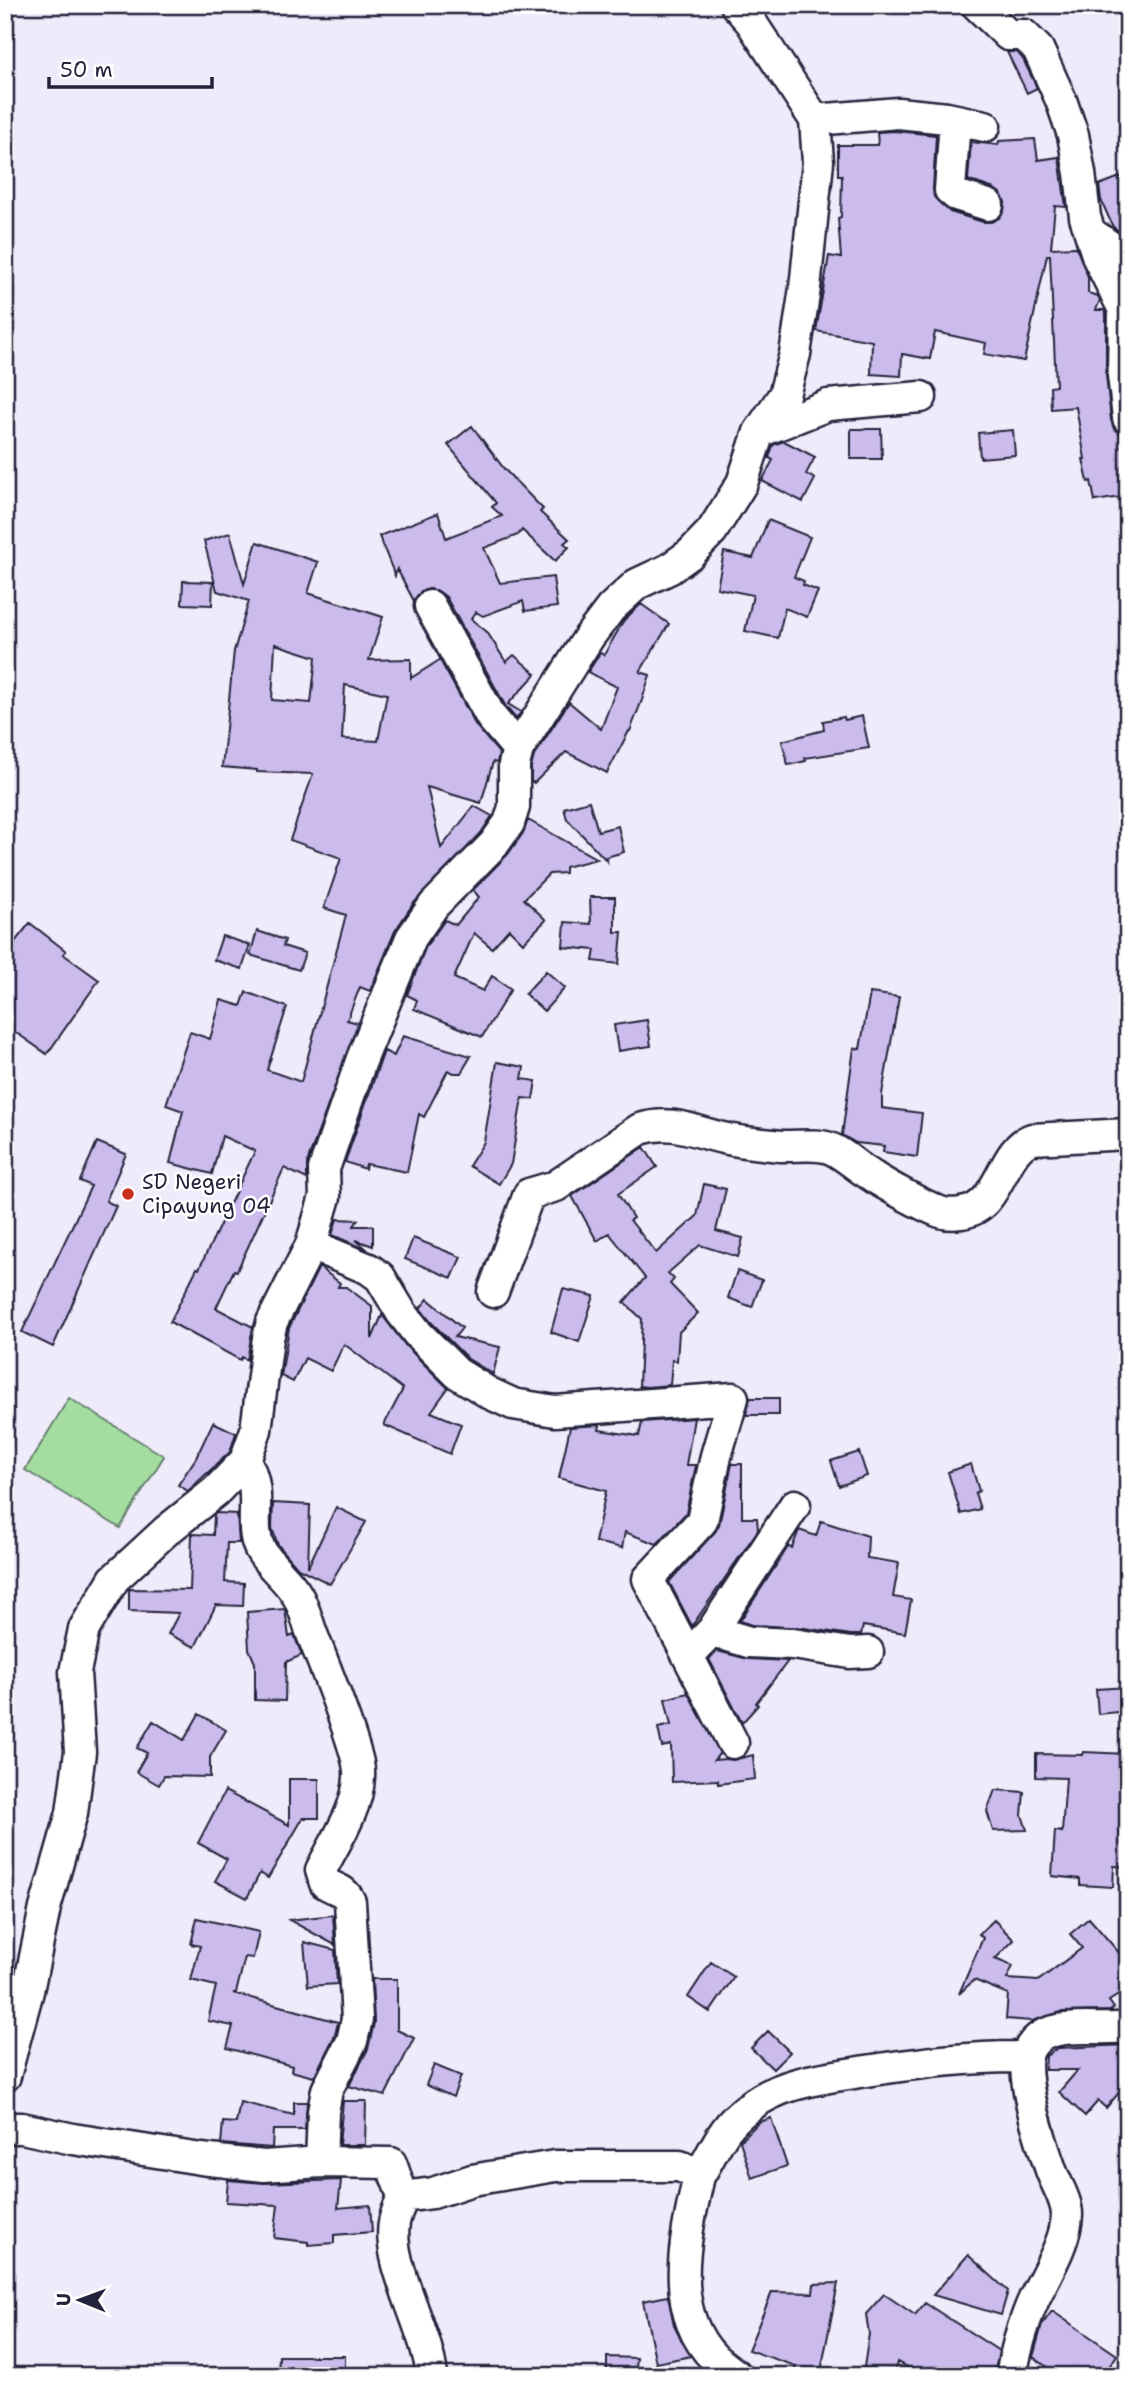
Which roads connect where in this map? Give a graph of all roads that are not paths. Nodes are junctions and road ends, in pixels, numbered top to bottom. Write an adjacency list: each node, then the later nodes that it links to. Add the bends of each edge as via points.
1 (737, 5): 3 (street)
2 (976, 5): 7 (street, via 1008,35 1024,35 1048,68 1073,135)
3 (815, 120): 4 (street, via 898,113); 11 (street, via 818,162 795,354 783,395)
4 (954, 120): 5 (street); 6 (street, via 950,190)
5 (985, 126)
6 (988, 205)
7 (1091, 233): 8 (street); 10 (street, via 1124,310)
8 (1128, 259)
9 (922, 397): 11 (street, via 828,405)
10 (1128, 418)
11 (759, 432): 13 (street, via 742,483 712,531 690,554 637,584 611,608)
12 (430, 606): 13 (street, via 491,717)
13 (517, 749): 15 (street, via 509,823 434,905 401,960 334,1137 324,1169 325,1197)
14 (1128, 1134): 16 (street, via 1023,1142 982,1205 959,1213 942,1212 823,1147 733,1140 667,1123 653,1125 639,1129 556,1186 529,1194)
15 (311, 1245): 17 (street, via 272,1322 256,1430); 21 (street, via 369,1269 418,1334 457,1373 513,1404 555,1411 733,1398 702,1521 648,1579)
16 (493, 1292)
17 (245, 1461): 25 (street, via 114,1579 84,1629 75,1672 80,1752 72,1813); 27 (street, via 253,1473 258,1543 303,1606 358,1764 357,1795 321,1870 325,1883 342,1891 350,1902 357,2019 352,2041 327,2090)
18 (795, 1505): 19 (street)
19 (712, 1632): 20 (street, via 750,1642); 21 (street)
20 (868, 1652)
21 (688, 1656): 22 (street)
22 (733, 1743)
23 (1128, 2027): 24 (street, via 1055,2031 1038,2039)
24 (1027, 2057): 28 (street, via 990,2056 805,2081 771,2094 737,2117 721,2134); 32 (street, via 1040,2137 1067,2214 1051,2269 1034,2299 1015,2353)
25 (5, 2076)
26 (5, 2128): 27 (street, via 201,2160 264,2166)
27 (321, 2162): 29 (street, via 391,2164)
28 (699, 2176): 29 (street, via 680,2166 572,2165 497,2175); 31 (street, via 683,2258 687,2301 707,2349)
29 (403, 2197): 30 (street, via 394,2220 396,2255 426,2342)
30 (432, 2376)
31 (737, 2376)
32 (1012, 2376)

